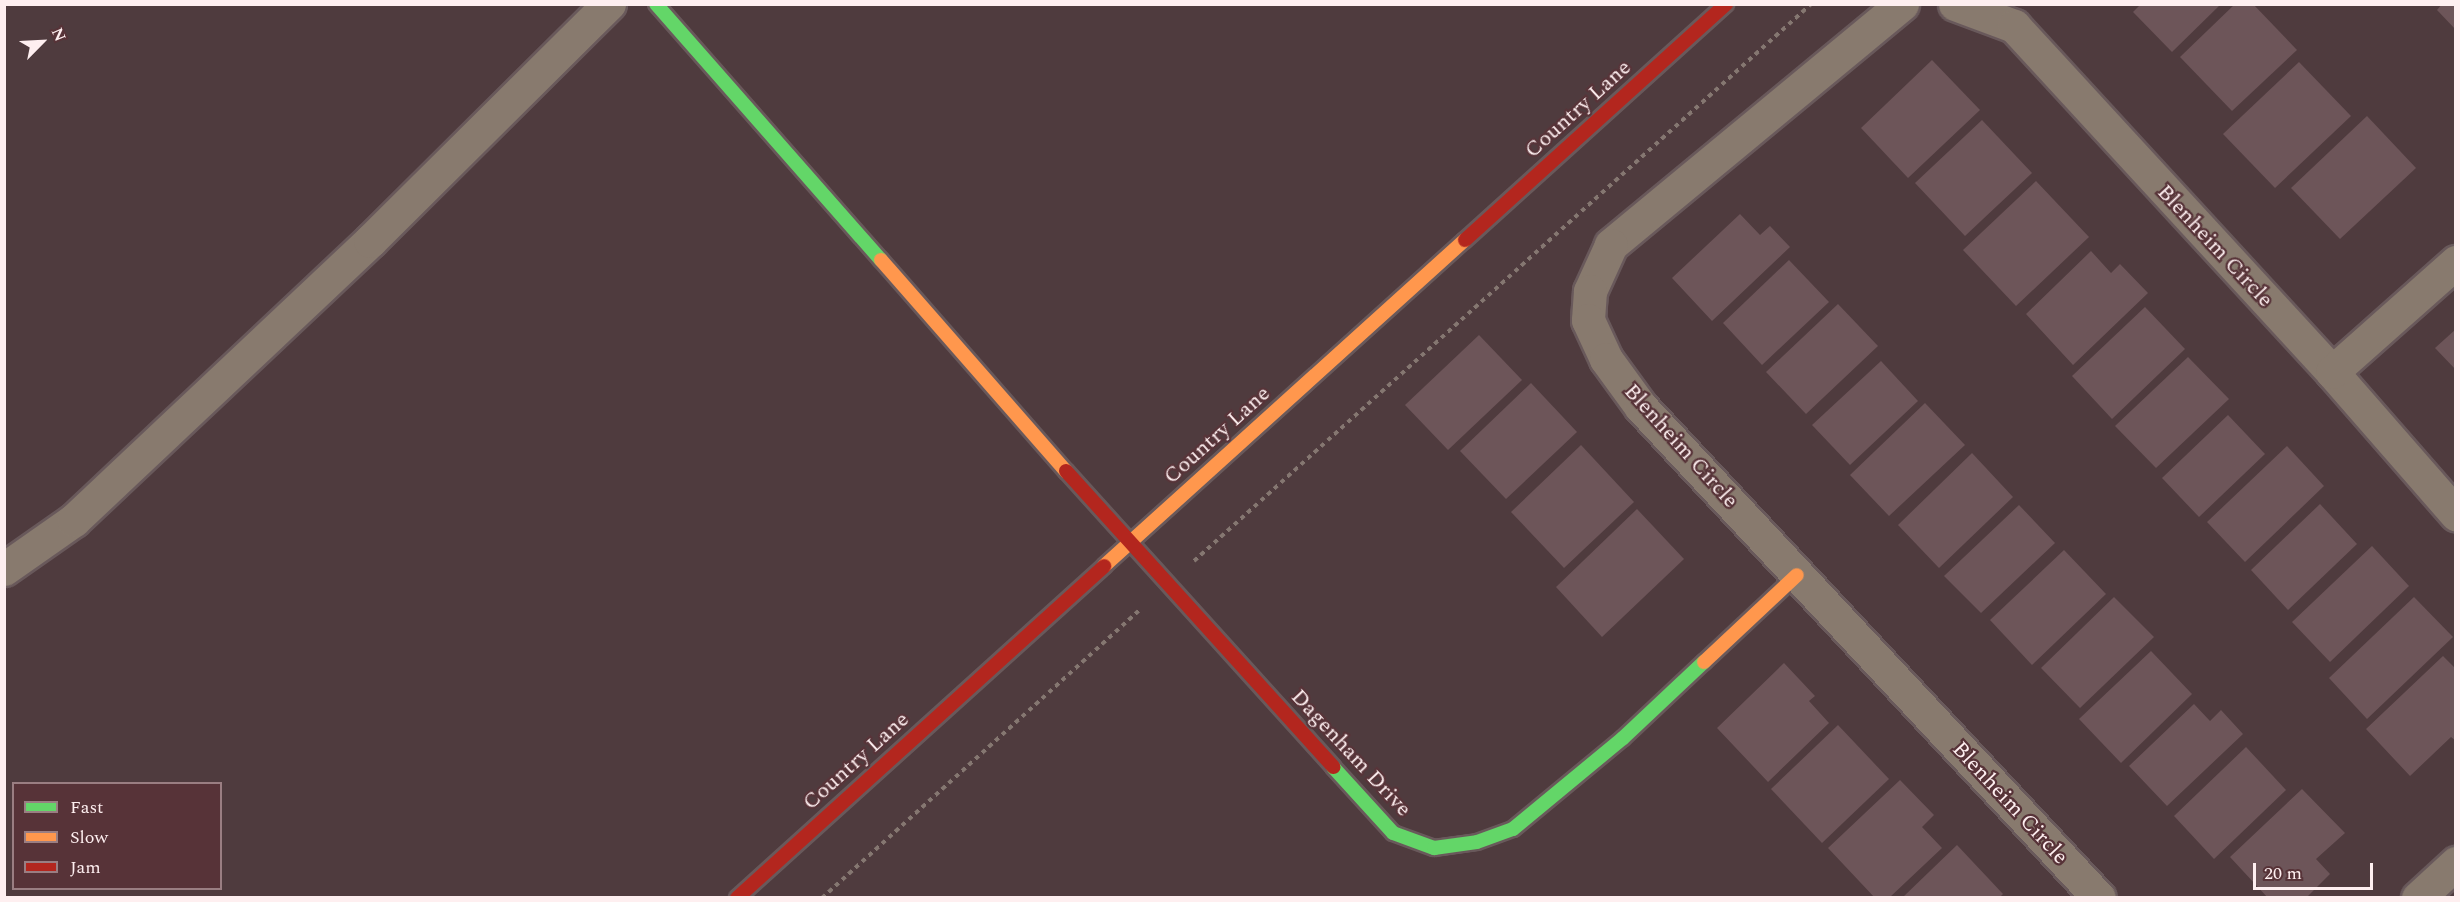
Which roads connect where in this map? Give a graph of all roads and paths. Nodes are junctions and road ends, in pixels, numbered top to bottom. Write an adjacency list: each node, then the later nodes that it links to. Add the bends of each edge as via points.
1 (609, 4): 12 (street, via 370,241 74,520)
2 (656, 4): 10 (street, Dagenham Drive)
3 (1725, 4): 10 (street, Country Lane)
4 (1811, 4): 11 (path)
5 (1902, 4): 13 (street, Blenheim Circle, via 1611,245 1590,291 1588,320 1605,359 1641,407)
6 (1955, 4): 8 (street, Blenheim Circle, via 2014,26)
7 (2456, 262): 8 (street)
8 (2332, 372): 9 (street, Blenheim Circle)
9 (2456, 514)
10 (1129, 542): 13 (street, Dagenham Drive, via 1393,833 1434,848 1477,842 1513,829 1623,738); 16 (street, Country Lane)
11 (1194, 561)
12 (4, 569)
13 (1797, 575): 18 (street, Blenheim Circle)
14 (1133, 616): 17 (path)
15 (2456, 863): 19 (street)
16 (737, 897)
17 (822, 897)
18 (2098, 897)
19 (2418, 897)

